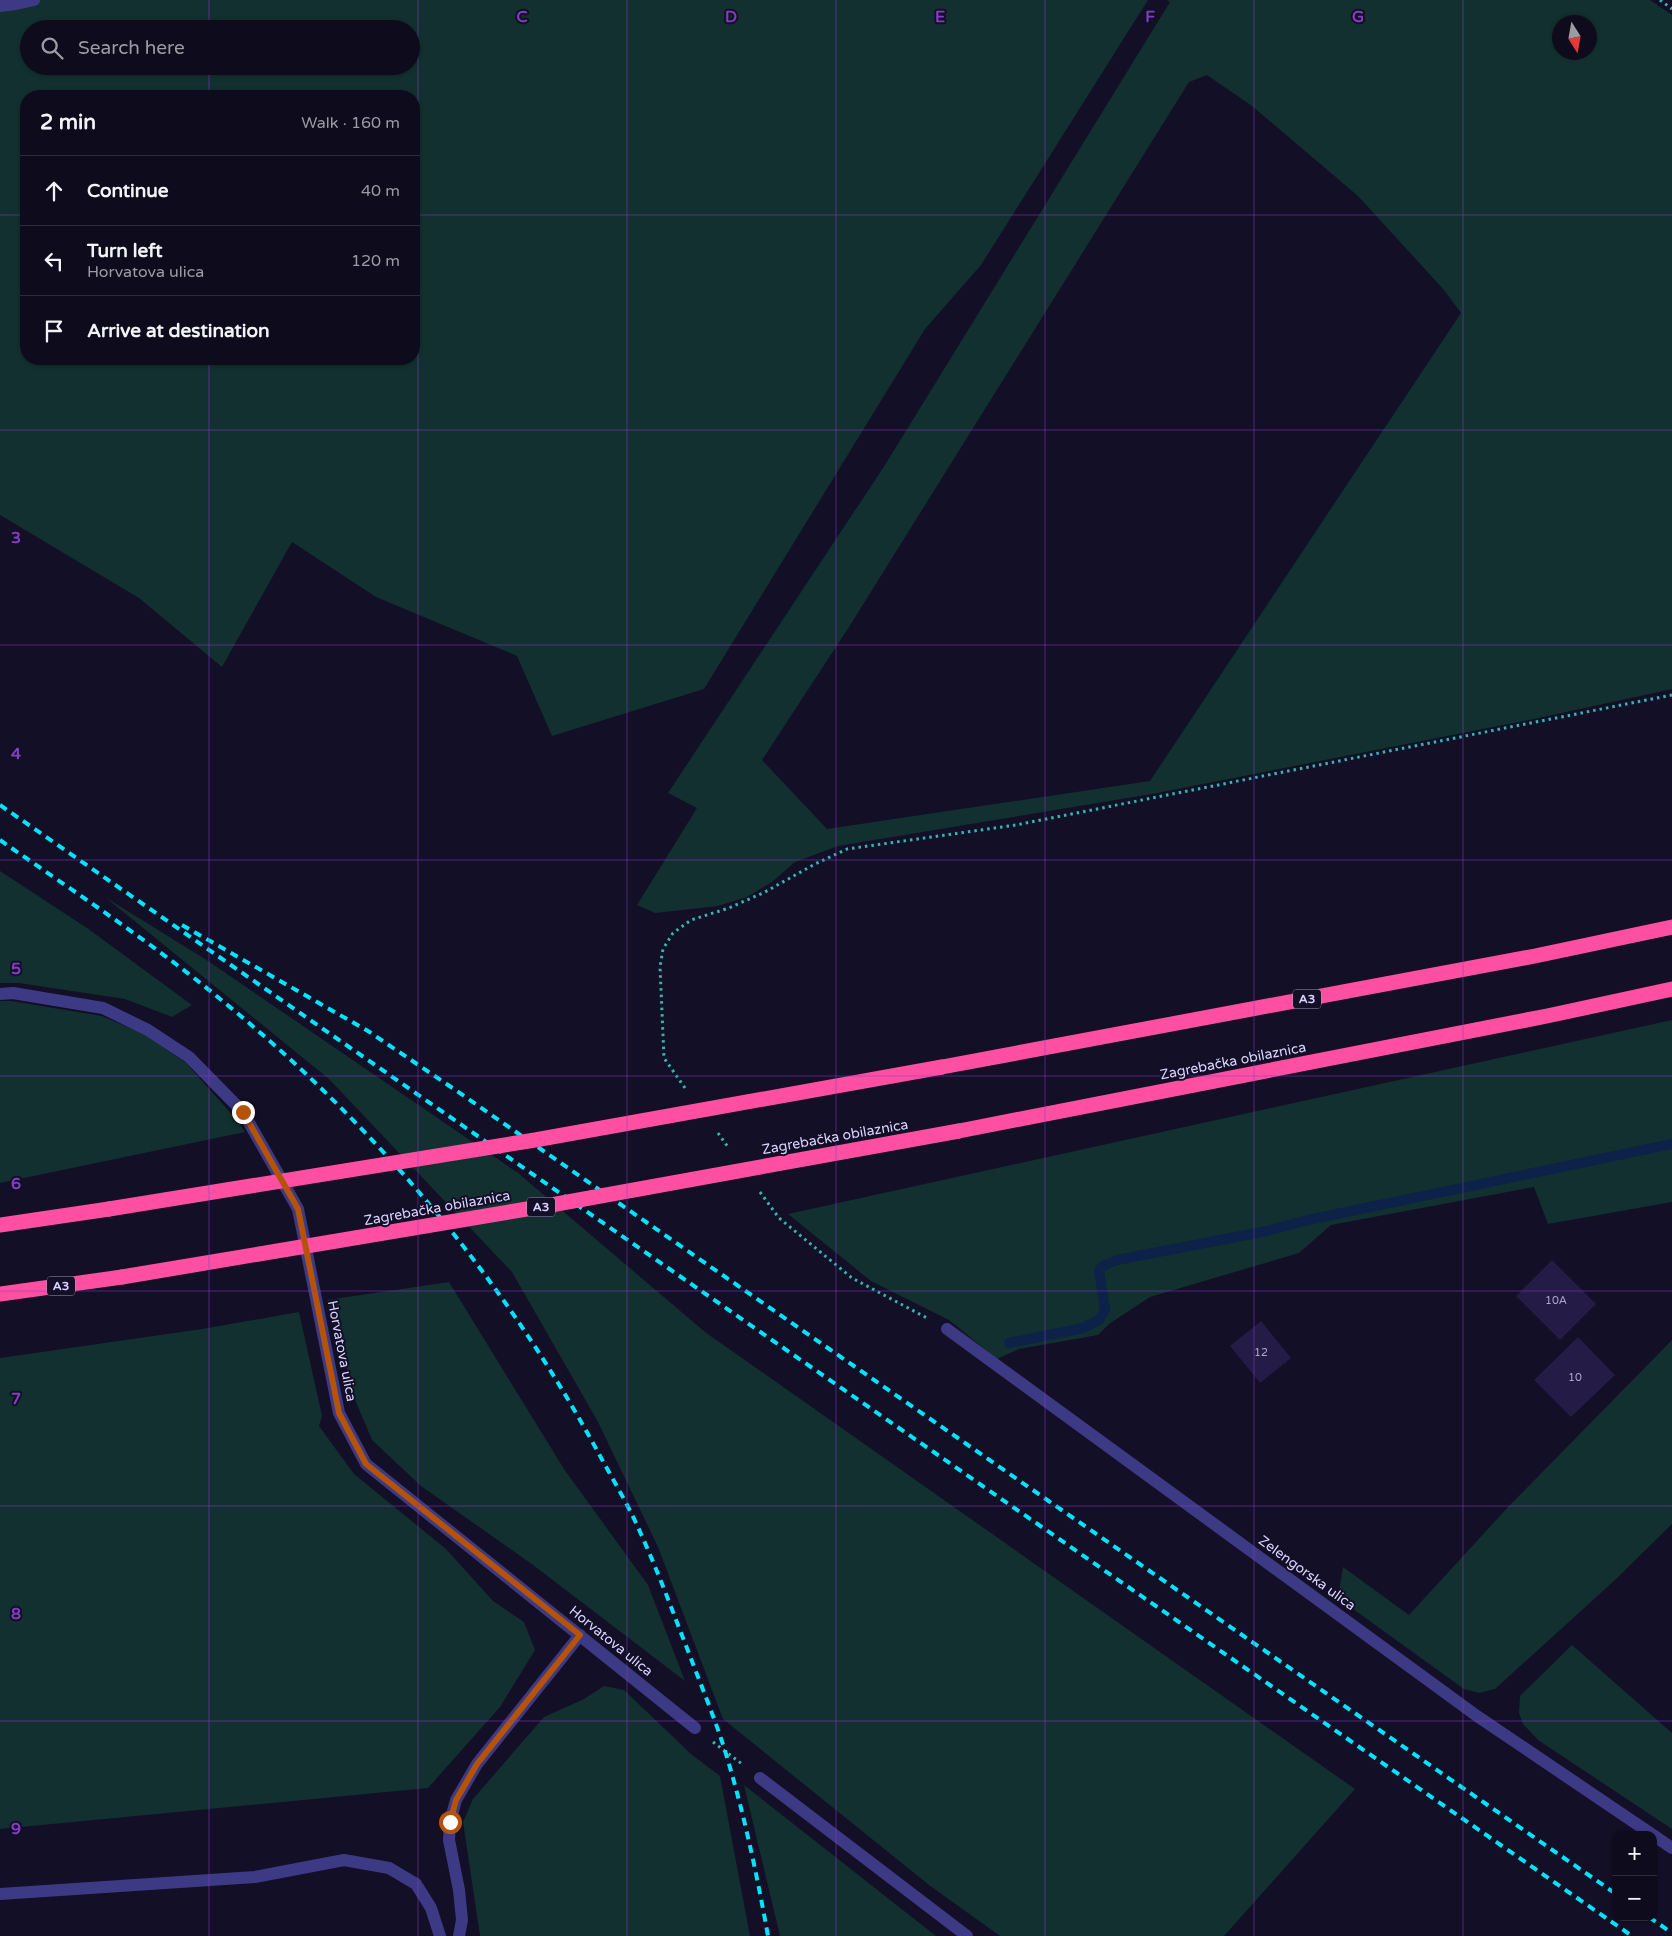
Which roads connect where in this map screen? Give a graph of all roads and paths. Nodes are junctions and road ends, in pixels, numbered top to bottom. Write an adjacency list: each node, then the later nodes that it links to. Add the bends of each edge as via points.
1 (34, 0): 3 (street)
2 (1660, 0): 4 (path)
3 (0, 6)
4 (1672, 9)
5 (1672, 695): 9 (path, via 1016,825 847,849 730,908 691,920 673,933 663,948 660,967 664,1058)
6 (1672, 927): 13 (highway, A3, bridge, via 1535,956 942,1067 534,1140)
7 (1672, 989): 14 (highway, Zagrebačka obilaznica / A3, bridge, via 959,1131 551,1205 122,1277)
8 (0, 994): 16 (street, Horvatova ulica, via 103,1008 148,1030 190,1057 243,1112 298,1209 339,1413 366,1464)
9 (687, 1090)
10 (716, 1130): 11 (path)
11 (733, 1154)
12 (756, 1186): 15 (path, via 779,1218 852,1278)
13 (0, 1225)
14 (0, 1294)
15 (947, 1330): 19 (street, Zelengorska ulica, via 1477,1716)
16 (580, 1635): 17 (street, Horvatova ulica); 24 (street, via 477,1764 456,1800 450,1822 450,1840 459,1890)
17 (695, 1728): 18 (path)
18 (760, 1778): 25 (street)
19 (1647, 1831)
20 (1657, 1838): 21 (street, Zelengorska ulica)
21 (1672, 1848)
22 (0, 1894): 23 (street, via 255,1878 344,1860 389,1868 416,1884 431,1908)
23 (440, 1936)
24 (460, 1936)
25 (967, 1936)

